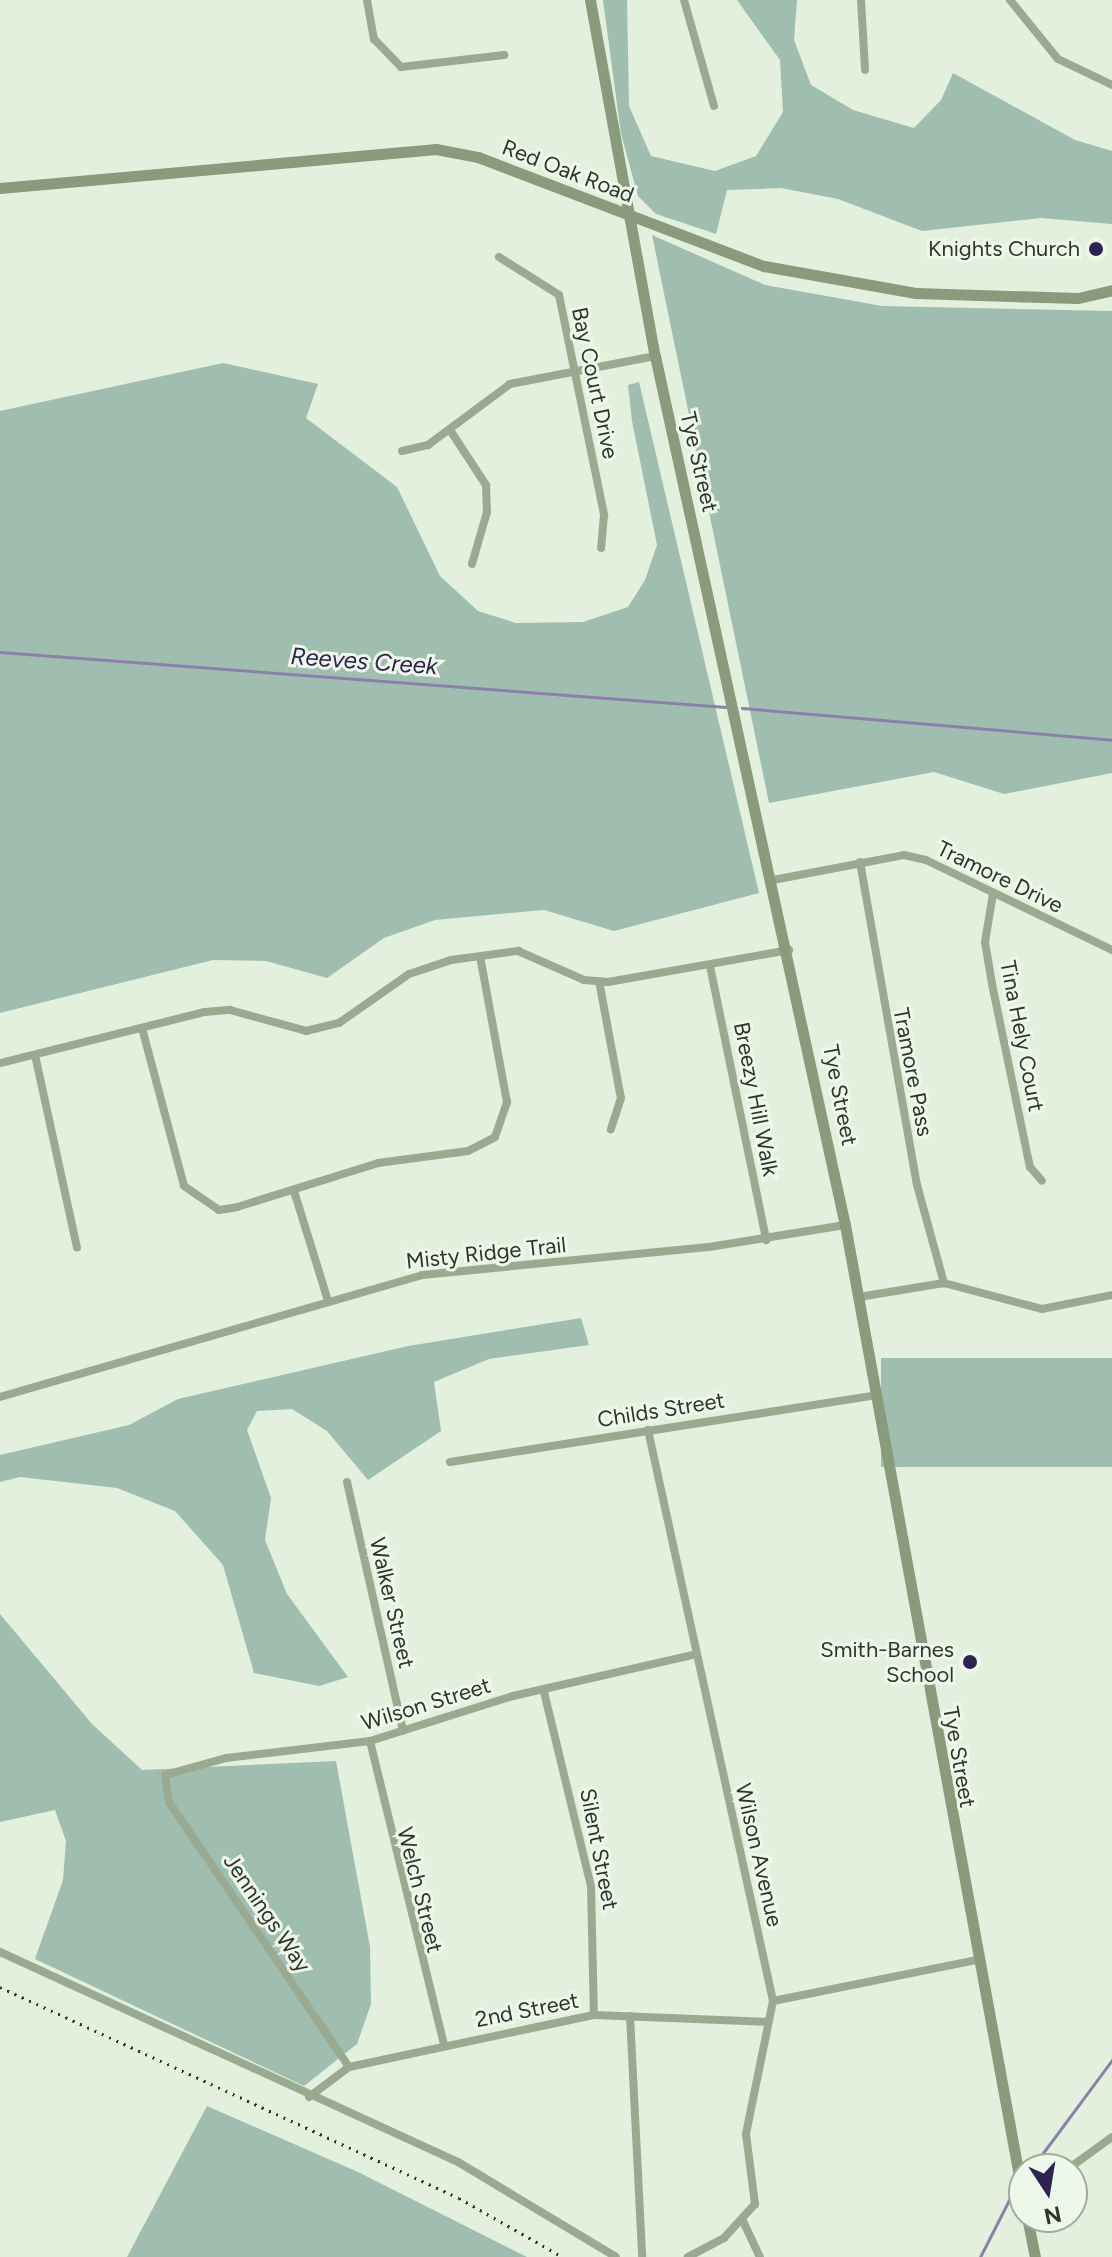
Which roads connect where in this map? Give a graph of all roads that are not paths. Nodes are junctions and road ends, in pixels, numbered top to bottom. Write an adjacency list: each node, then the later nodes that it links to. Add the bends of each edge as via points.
1 (367, 0): 6 (street, via 374,39 401,67)
2 (590, 0): 11 (street, Tye Street)
3 (684, 0): 9 (street)
4 (861, 0): 7 (street)
5 (1010, 0): 8 (street, via 1058,59)
6 (504, 55)
7 (865, 70)
8 (1112, 85)
9 (714, 106)
10 (0, 188): 11 (street, Red Oak Road, via 436,149 478,157)
11 (629, 217): 13 (street, Red Oak Road, via 764,266 916,293 1078,298); 14 (street, Tye Street)
12 (499, 257): 15 (street, Bay Court Drive, via 559,295)
13 (1112, 290)
14 (655, 356): 15 (street); 21 (street, Tye Street)
15 (575, 371): 16 (street, via 510,384); 18 (street, Bay Court Drive, via 604,515)
16 (450, 430): 17 (street); 19 (street, via 486,485 485,522)
17 (402, 451)
18 (601, 548)
19 (472, 564)
20 (860, 862): 21 (street, Tramore Drive); 22 (street, Tramore Drive, via 926,860); 37 (street, Tramore Pass, via 917,1185)
21 (773, 880): 23 (street, Tye Street)
22 (993, 894): 24 (street, Tramore Drive); 32 (street, Tina Hely Court, via 985,942 992,984 1030,1167)
23 (790, 950): 26 (street); 34 (street, Tye Street)
24 (1112, 950)
25 (480, 956): 27 (street, via 518,951); 28 (street, via 427,964 339,1023 306,1031 230,1010); 33 (street, via 507,1102 502,1128 468,1151 378,1163)
26 (710, 966): 27 (street); 35 (street, Breezy Hill Walk)
27 (599, 981): 31 (street, via 621,1098)
28 (142, 1028): 29 (street); 33 (street, via 174,1165 195,1198 219,1210)
29 (35, 1055): 30 (street); 36 (street)
30 (0, 1063)
31 (611, 1129)
32 (1042, 1181)
33 (294, 1191): 40 (street)
34 (845, 1225): 35 (street, Misty Ridge Trail); 39 (street, Tye Street)
35 (766, 1240): 40 (street, Misty Ridge Trail, via 422,1275)
36 (77, 1247)
37 (944, 1283): 38 (street, via 1042,1309); 39 (street)
38 (1112, 1295)
39 (859, 1297): 41 (street, Tye Street)
40 (328, 1301): 42 (street, Misty Ridge Trail)
41 (877, 1395): 43 (street, Childs Street); 52 (street, Tye Street)
42 (0, 1397)
43 (648, 1430): 44 (street, Childs Street); 46 (street, Wilson Avenue)
44 (450, 1462)
45 (347, 1482): 48 (street, Walker Street)
46 (696, 1654): 47 (street, Wilson Street); 53 (street, Wilson Avenue)
47 (544, 1692): 48 (street, Wilson Street); 54 (street, Silent Street, via 591,1887)
48 (403, 1731): 49 (street, Wilson Street)
49 (370, 1741): 50 (street, Wilson Street, via 226,1758); 57 (street, Welch Street)
50 (165, 1775): 58 (street, Jennings Way, via 169,1802)
51 (0, 1952): 59 (street)
52 (976, 1960): 53 (street); 61 (street, Tye Street)
53 (773, 2001): 56 (street)
54 (594, 2015): 55 (street, 2nd Street); 57 (street, 2nd Street)
55 (630, 2016): 56 (street, 2nd Street); 66 (street)
56 (765, 2022): 63 (street, via 746,2134 757,2189)
57 (444, 2045): 58 (street, 2nd Street)
58 (349, 2067): 59 (street, 2nd Street)
59 (309, 2097): 65 (street, via 512,2189)
60 (1112, 2137): 62 (street)
61 (1014, 2153)
62 (1088, 2154)
63 (743, 2221): 67 (street); 68 (street)
64 (1030, 2233): 69 (street)
65 (616, 2257)
66 (642, 2257)
67 (688, 2257)
68 (760, 2257)
69 (1035, 2257)

